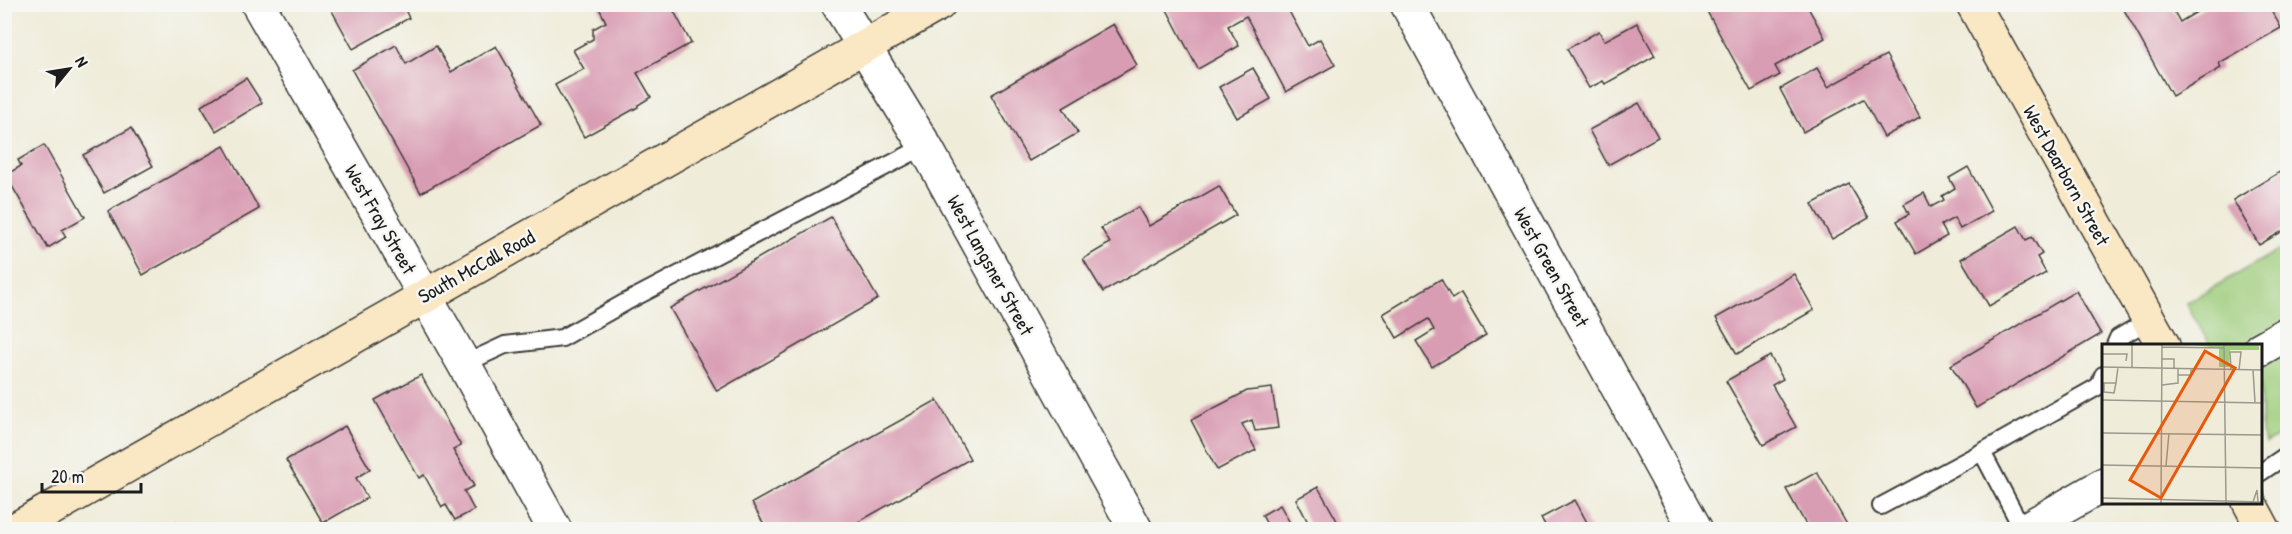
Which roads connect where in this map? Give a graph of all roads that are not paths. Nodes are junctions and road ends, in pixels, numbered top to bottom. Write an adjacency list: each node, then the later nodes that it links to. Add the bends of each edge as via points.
1 (258, 4): 8 (street, West Fray Street)
2 (838, 4): 6 (street, West Langsner Street)
3 (939, 4): 6 (street, South McCall Road)
4 (1407, 4): 24 (street, West Green Street)
5 (1973, 4): 9 (street, West Dearborn Street)
6 (866, 46): 7 (street, West Langsner Street); 8 (street, South McCall Road)
7 (926, 146): 13 (lane, via 562,338 505,345); 23 (street, West Langsner Street)
8 (424, 295): 13 (street, West Fray Street); 21 (street, South McCall Road)
9 (2156, 333): 11 (lane, via 2118,338)
10 (2288, 333): 12 (street)
11 (2115, 344)
12 (2262, 348)
13 (464, 364): 22 (street, West Fray Street)
14 (2102, 378): 15 (lane, via 2099,386)
15 (1982, 452): 20 (lane); 25 (lane)
16 (2288, 454): 17 (lane)
17 (2262, 472)
18 (2102, 485): 25 (street)
19 (2250, 504): 26 (street)
20 (1881, 506)
21 (14, 530)
22 (555, 530)
23 (1136, 530)
24 (1696, 530)
25 (2024, 530)
26 (2264, 530)

